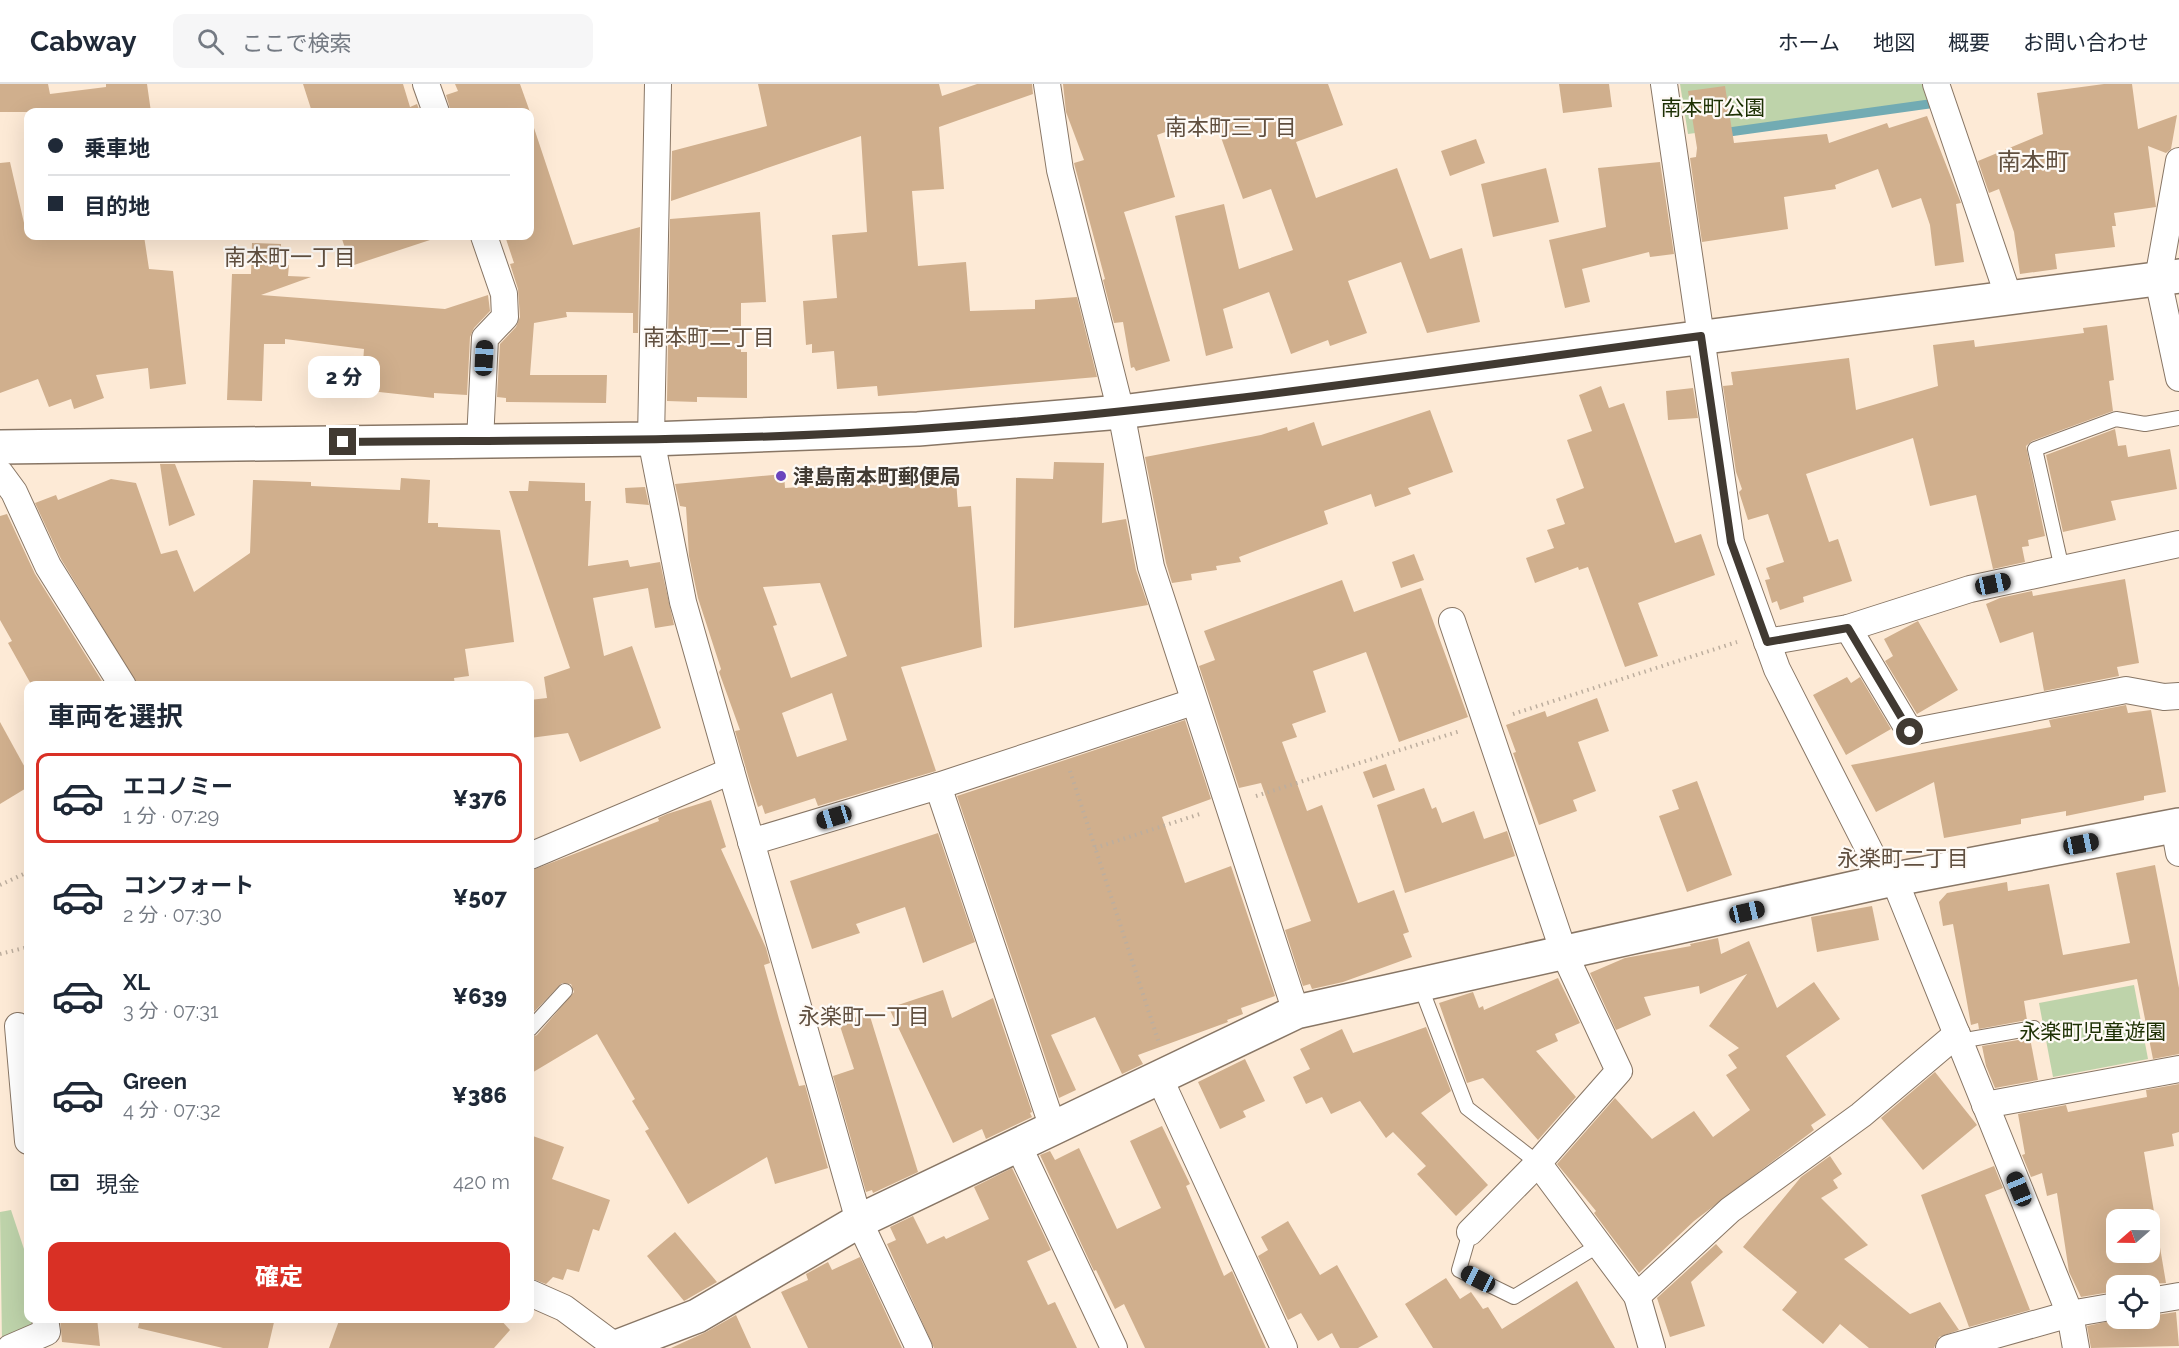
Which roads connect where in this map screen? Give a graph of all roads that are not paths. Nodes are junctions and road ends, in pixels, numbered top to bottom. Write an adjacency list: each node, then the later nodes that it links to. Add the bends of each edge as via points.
1 (426, 84): 6 (street)
2 (658, 84): 15 (street)
3 (1047, 84): 13 (street, via 1060,170)
4 (1664, 84): 11 (street)
5 (1936, 84): 10 (street)
6 (435, 108)
7 (2179, 161): 9 (street)
8 (485, 240): 16 (street, via 504,294 505,317 485,338)
9 (2168, 278): 10 (street); 12 (street)
10 (2009, 298): 11 (street)
11 (1701, 336): 13 (street); 23 (street, via 1731,542)
12 (2179, 378)
13 (1121, 412): 15 (street, via 918,429); 26 (street, via 1151,567)
14 (2179, 418): 20 (lane, via 2145,424 2116,419 2035,449)
15 (651, 439): 16 (street); 27 (street, via 683,602)
16 (480, 441): 17 (street)
17 (0, 447)
18 (0, 473): 24 (street, via 14,492 48,566)
19 (2179, 544): 20 (street)
20 (2062, 569): 22 (street, via 1970,589)
21 (1452, 621): 33 (street)
22 (1848, 628): 23 (street); 25 (street, via 1910,732 2126,690)
23 (1766, 638): 32 (street, via 1777,669)
24 (120, 681)
25 (2179, 696)
26 (1193, 702): 28 (street); 36 (street)
27 (731, 771): 30 (street); 31 (street)
28 (938, 786): 30 (street); 45 (street)
29 (2177, 835): 32 (street)
30 (751, 842): 48 (street)
31 (534, 854)
32 (1890, 880): 33 (street); 40 (street)
33 (1564, 953): 34 (street); 47 (street, via 1619,1071)
34 (1420, 985): 36 (street); 47 (lane, via 1467,1108)
35 (565, 991): 37 (lane)
36 (1296, 1012): 42 (street)
37 (534, 1025)
38 (15, 1026): 44 (street)
39 (2034, 1028): 40 (lane)
40 (1958, 1038): 43 (street); 52 (street, via 1861,1115 1730,1210)
41 (2179, 1069): 43 (street)
42 (1163, 1075): 45 (street); 63 (street)
43 (1985, 1105): 56 (street)
44 (24, 1106)
45 (1053, 1128): 46 (street)
46 (1018, 1145): 48 (street); 62 (street)
47 (1538, 1163): 49 (street); 50 (street)
48 (859, 1221): 59 (street, via 697,1316); 61 (street)
49 (1470, 1232): 50 (lane, via 1460,1270 1514,1297)
50 (1599, 1245): 52 (street)
51 (534, 1295): 59 (street, via 564,1308)
52 (1636, 1296): 64 (street)
53 (2179, 1296): 54 (street)
54 (2160, 1299)
55 (2106, 1308): 56 (street)
56 (2070, 1314): 65 (street); 66 (street)
57 (46, 1323): 58 (street, via 47,1332)
58 (24, 1345): 60 (street)
59 (615, 1347)
60 (59, 1348)
61 (919, 1348)
62 (1113, 1348)
63 (1284, 1348)
64 (1652, 1348)
65 (1949, 1348)
66 (2076, 1348)

